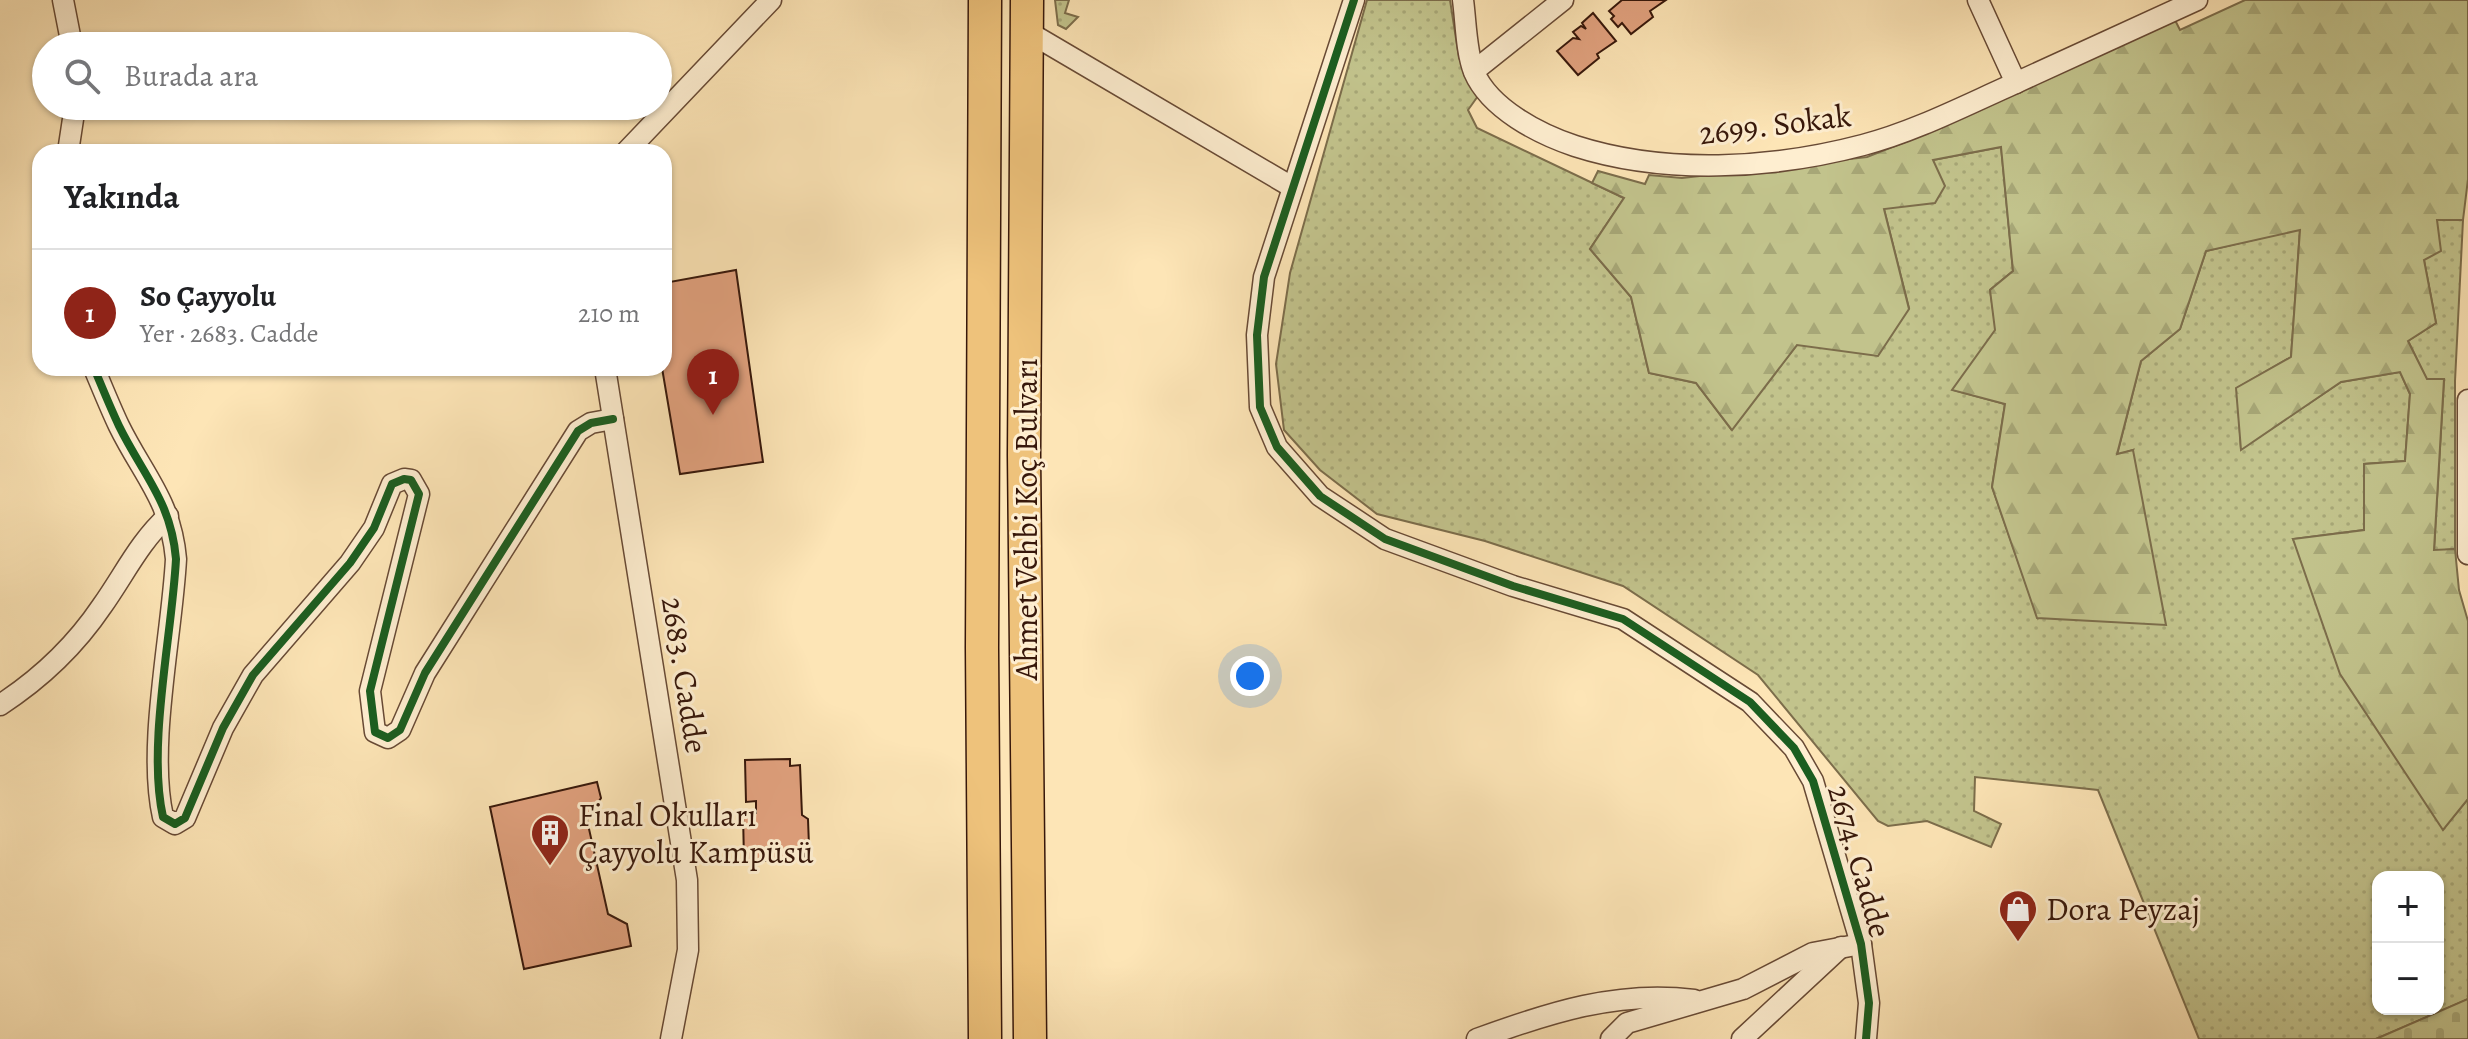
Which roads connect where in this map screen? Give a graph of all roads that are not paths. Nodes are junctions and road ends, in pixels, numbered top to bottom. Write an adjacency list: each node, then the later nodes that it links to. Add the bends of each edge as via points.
1 (63, 0): 10 (street)
2 (771, 0): 14 (street)
3 (985, 0): 30 (main road, Ahmet Vehbi Koç Bulvarı)
4 (1027, 0): 11 (main road, Ahmet Vehbi Koç Bulvarı)
5 (1354, 0): 19 (street, 2674. Cadde)
6 (1463, 0): 12 (street)
7 (1563, 0): 12 (street)
8 (1978, 0): 13 (street)
9 (2197, 0): 13 (street, 2699. Sokak)
10 (69, 32)
11 (1030, 33): 19 (street); 31 (main road, Ahmet Vehbi Koç Bulvarı, via 1024,455)
12 (1474, 71): 13 (street, 2699. Sokak, via 1506,109 1557,140 1656,164 1824,154 1905,130)
13 (2016, 83)
14 (672, 104)
15 (73, 120): 17 (street)
16 (657, 120): 18 (street)
17 (69, 144)
18 (634, 144)
19 (1292, 187): 27 (street, 2674. Cadde, via 1264,277 1257,335 1260,407 1277,447 1311,486 1385,539 1623,619 1750,702 1794,748 1813,781)
20 (97, 376): 24 (street)
21 (606, 376): 23 (street, 2683. Cadde)
22 (2468, 400): 25 (street)
23 (613, 419): 24 (street, via 578,431 425,673 400,730 388,738 375,732 370,691 419,494 411,480 392,484 374,528 350,563 253,675 223,728 185,818 175,824 163,817 160,784 160,723 176,559); 29 (street, 2683. Cadde, via 687,880 688,950)
24 (168, 516): 26 (street, via 150,532 84,630 45,671)
25 (2468, 554)
26 (0, 705)
27 (1851, 945): 28 (street, via 1813,953 1759,982); 34 (street); 35 (street, 2674. Cadde, via 1869,1003)
28 (1706, 1001): 32 (street, via 1654,995 1591,1004); 33 (street, via 1627,1023)
29 (671, 1039)
30 (985, 1039)
31 (1030, 1039)
32 (1477, 1039)
33 (1611, 1039)
34 (1742, 1039)
35 (1866, 1039)

